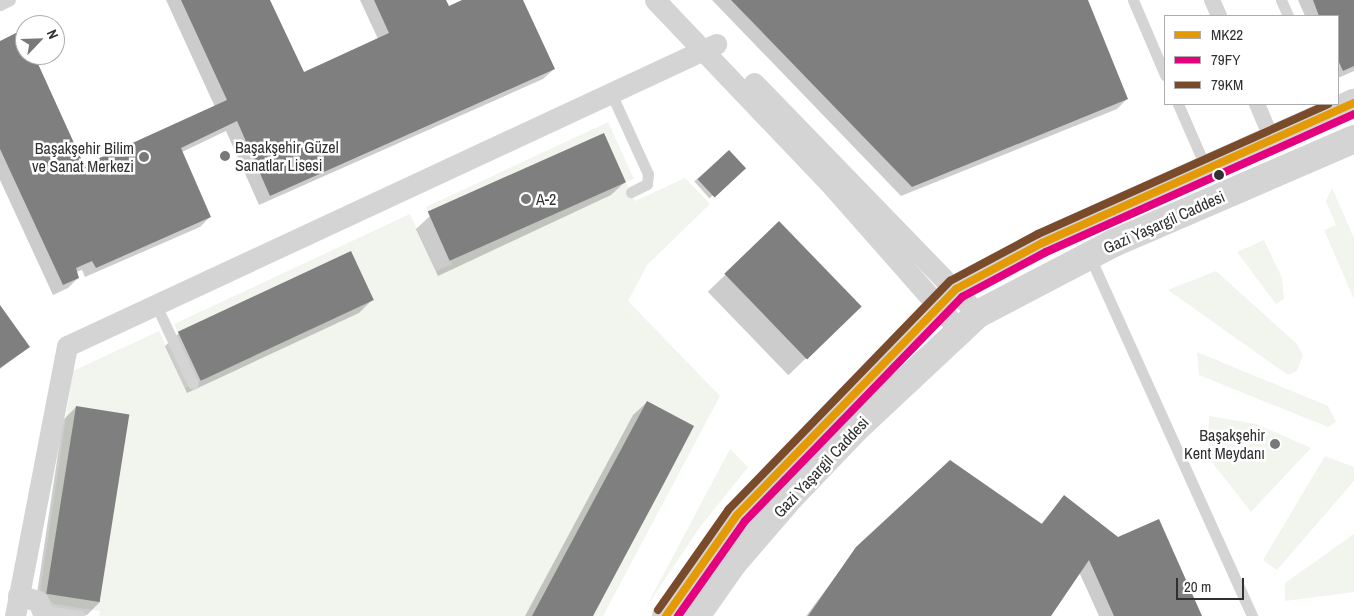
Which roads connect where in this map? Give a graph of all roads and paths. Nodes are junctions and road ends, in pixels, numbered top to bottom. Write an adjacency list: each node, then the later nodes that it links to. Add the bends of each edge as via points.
1 (10, 0): 7 (lane)
2 (655, 0): 10 (street)
3 (674, 0): 10 (street)
4 (1132, 0): 11 (lane)
5 (1212, 0): 8 (street)
6 (1281, 0): 9 (lane)
7 (0, 5)
8 (1219, 15)
9 (1288, 15)
10 (710, 47): 12 (street); 22 (street)
11 (1164, 73)
12 (611, 93): 20 (lane, via 649,177 647,184); 23 (street)
13 (1354, 102): 16 (street, Gazi Yaşargil Caddesi)
14 (1178, 105): 19 (lane)
15 (1257, 105): 17 (street)
16 (1327, 109): 17 (street, Gazi Yaşargil Caddesi); 18 (street)
17 (1272, 139): 19 (street, Gazi Yaşargil Caddesi)
18 (1348, 141): 21 (street, Gazi Yaşargil Caddesi)
19 (1206, 168): 22 (street, Gazi Yaşargil Caddesi, via 1042,243)
20 (631, 192)
21 (1090, 257): 24 (street, Gazi Yaşargil Caddesi); 32 (lane)
22 (947, 297): 24 (street); 30 (street, Gazi Yaşargil Caddesi, via 737,515)
23 (156, 305): 25 (lane); 26 (street, via 67,346)
24 (968, 322): 31 (street, Gazi Yaşargil Caddesi, via 791,496 734,562)
25 (193, 384)
26 (18, 595): 27 (street, via 38,601); 28 (street)
27 (44, 613): 29 (lane)
28 (15, 616)
29 (80, 616)
30 (666, 616)
31 (696, 616)
32 (1252, 616)

